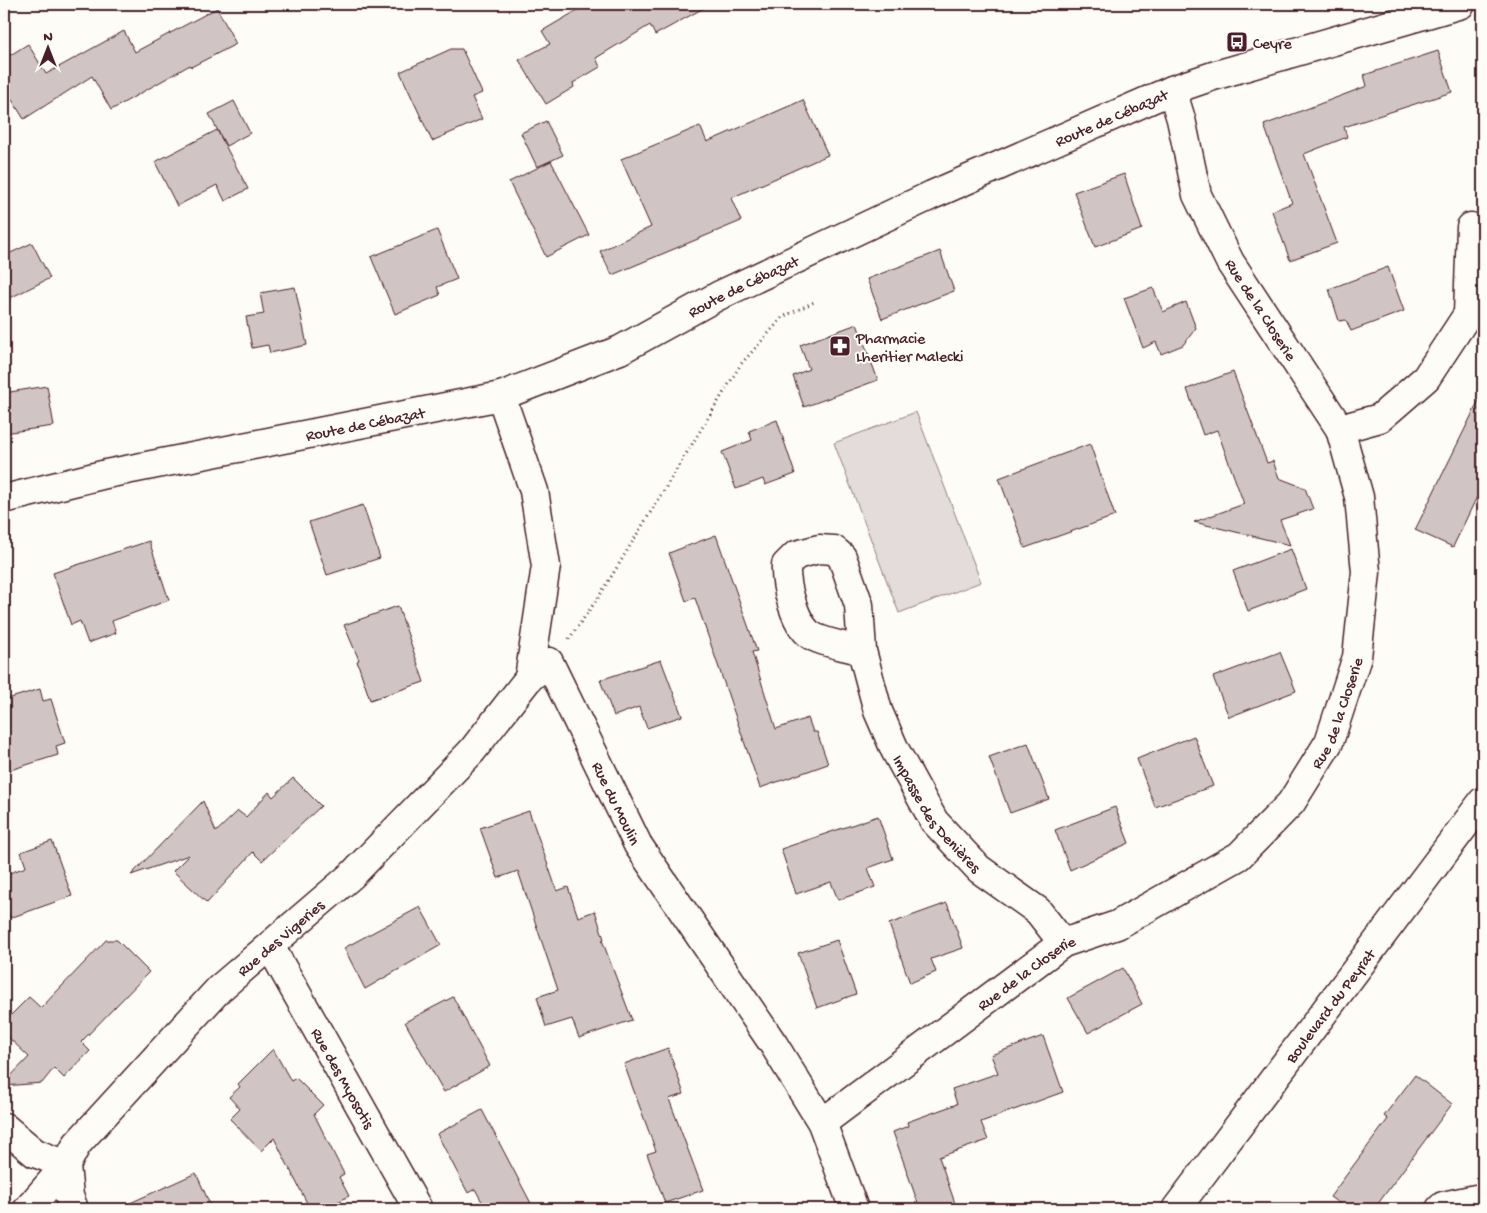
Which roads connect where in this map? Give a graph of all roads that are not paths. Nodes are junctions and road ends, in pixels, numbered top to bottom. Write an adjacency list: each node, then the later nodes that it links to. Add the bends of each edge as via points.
1 (1461, 4): 2 (street, Route de Cébazat)
2 (1172, 90): 4 (street, Route de Cébazat, via 932,195 718,296 620,350); 5 (street, Rue de la Closerie, via 1197,195 1230,262)
3 (1471, 227): 5 (street, via 1468,314 1426,378 1380,418)
4 (501, 396): 6 (street, Route de Cébazat, via 106,474); 8 (street, via 534,491 546,566)
5 (1340, 429): 10 (street, Rue de la Closerie, via 1360,497 1366,572 1357,657 1329,742 1291,803 1239,856 1117,925)
6 (4, 499)
7 (862, 651): 10 (street, Impasse des Denières, via 878,711 934,821 979,869 1038,911)
8 (539, 670): 11 (street, Rue des Vigeries, via 465,758 352,875); 12 (street, Rue du Moulin, via 638,845 774,1045)
9 (1483, 801): 20 (street, Boulevard du Peyrat)
10 (1063, 943): 12 (street, Rue de la Closerie)
11 (270, 946): 14 (street, Rue des Vigeries, via 219,989 77,1144); 18 (street, Rue des Myosotis)
12 (822, 1123): 19 (street, Rue du Moulin)
13 (4, 1127): 14 (street, via 35,1153)
14 (66, 1165): 16 (street, Rue des Vigeries); 17 (street, via 69,1196)
15 (1483, 1205): 21 (street, via 1476,1199)
16 (28, 1209)
17 (74, 1209)
18 (418, 1209)
19 (854, 1209)
20 (1176, 1209)
21 (1440, 1209)

